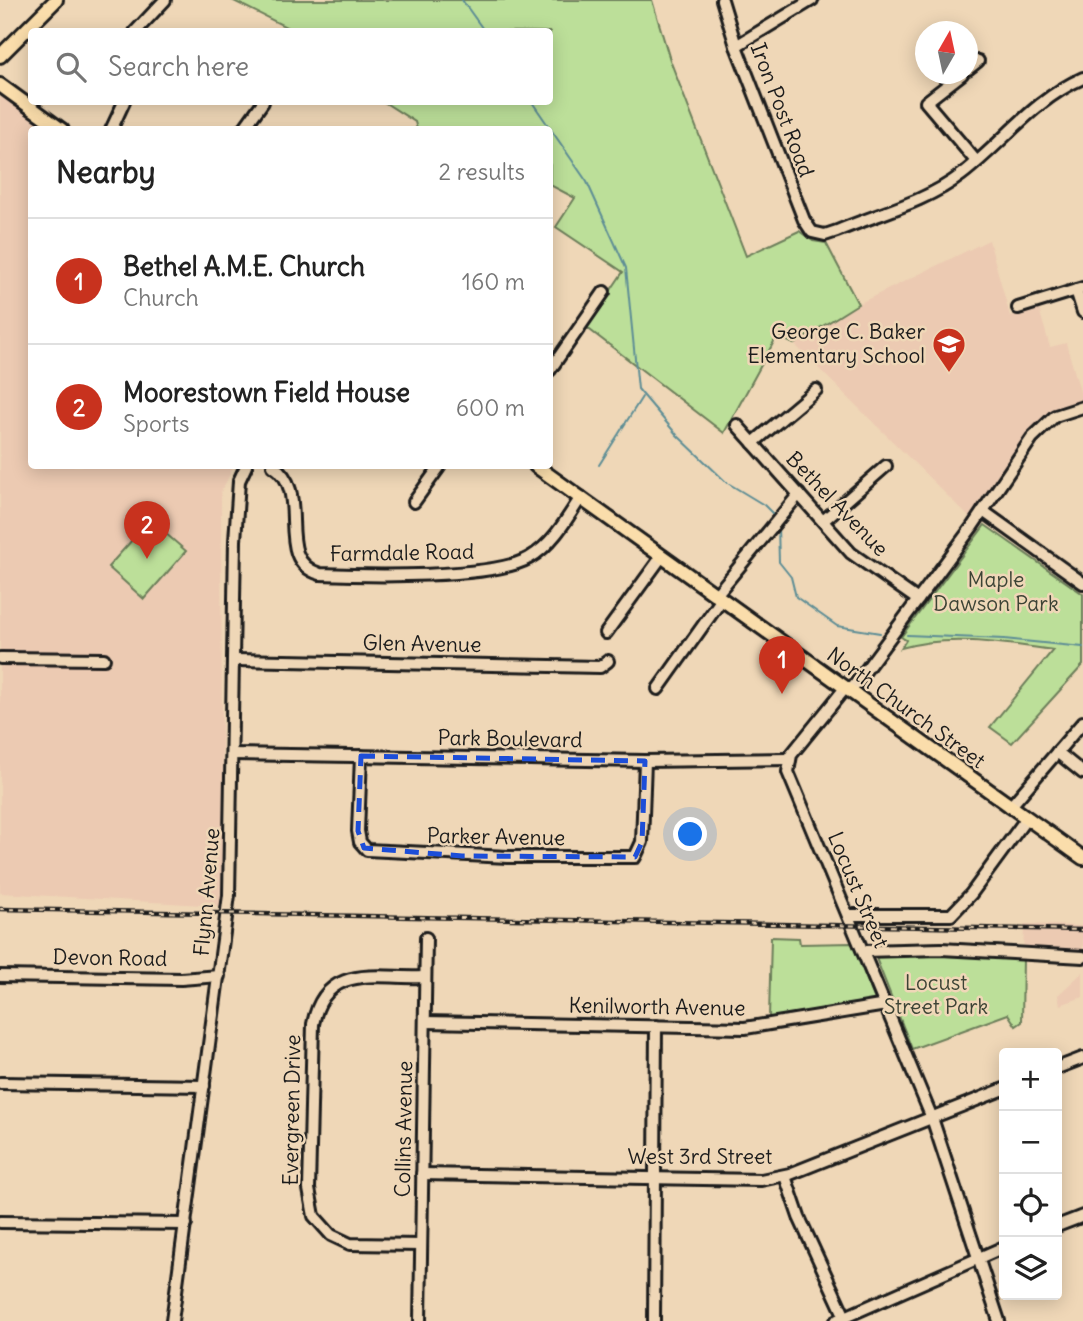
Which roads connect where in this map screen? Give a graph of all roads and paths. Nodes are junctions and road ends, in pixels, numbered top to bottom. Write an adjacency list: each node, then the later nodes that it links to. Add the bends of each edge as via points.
1 (56, 0): 7 (main road)
2 (164, 0): 5 (street)
3 (722, 0): 6 (street, Iron Post Road)
4 (811, 0): 6 (street)
5 (139, 28)
6 (736, 46): 16 (street, Iron Post Road, via 812,232 825,235 837,231 945,186)
7 (0, 56)
8 (1083, 78): 16 (street, via 1039,104)
9 (948, 84): 16 (street, via 926,102)
10 (0, 85): 13 (main road)
11 (123, 105): 14 (street)
12 (261, 105): 15 (street)
13 (56, 126)
14 (113, 126)
15 (246, 126)
16 (976, 161)
17 (1080, 289): 19 (street); 20 (street)
18 (604, 292): 21 (street)
19 (1018, 308)
20 (1083, 312)
21 (553, 366)
22 (816, 390): 25 (street)
23 (1083, 407): 34 (street, via 1055,416 1042,426)
24 (737, 425): 25 (street, Bethel Avenue)
25 (753, 443): 31 (street, Bethel Avenue)
26 (886, 466): 35 (street)
27 (244, 469): 43 (street, Flynn Avenue, via 237,494)
28 (277, 469): 32 (street, Farmdale Road, via 292,492 297,555 305,568 320,574 508,567 542,549)
29 (438, 469): 33 (street)
30 (540, 469): 32 (main road, North Church Street)
31 (799, 494): 35 (street, Bethel Avenue); 38 (street)
32 (581, 497): 36 (main road, North Church Street)
33 (414, 502)
34 (983, 511): 37 (street); 39 (street)
35 (823, 521): 39 (street, Bethel Avenue, via 858,559)
36 (662, 556): 38 (main road, North Church Street); 40 (street)
37 (1083, 583)
38 (719, 597): 45 (street); 46 (main road, North Church Street)
39 (918, 600): 46 (street)
40 (606, 633)
41 (0, 658): 42 (street)
42 (104, 659)
43 (233, 660): 44 (street, Glen Avenue, via 600,667); 49 (street, Flynn Avenue)
44 (608, 662)
45 (658, 689)
46 (848, 689): 51 (street); 54 (main road, North Church Street)
47 (1083, 722): 48 (street)
48 (1057, 752): 53 (street); 54 (street)
49 (232, 754): 50 (street, Park Boulevard); 62 (street, Flynn Avenue, via 231,867)
50 (361, 755): 52 (street, Park Boulevard); 52 (street, Parker Avenue, via 358,831 370,852 391,853 630,858 639,853 642,842)
51 (788, 759): 52 (street, Park Boulevard); 57 (street, Locust Street, via 789,778)
52 (645, 761)
53 (1083, 773)
54 (1010, 807): 55 (main road, North Church Street)
55 (1026, 819): 56 (main road, North Church Street); 57 (street, via 951,915)
56 (1083, 858)
57 (848, 915): 59 (street, Locust Street)
58 (426, 938): 63 (street, Collins Avenue)
59 (864, 951): 60 (street, via 941,948); 64 (street, Locust Street)
60 (1083, 957)
61 (0, 976): 62 (street, Devon Road)
62 (219, 976): 70 (street, Flynn Avenue)
63 (425, 977): 65 (street, Collins Avenue); 80 (street, Evergreen Drive, via 355,977 334,986 319,1002 313,1024 309,1167 312,1210 331,1236 350,1244)
64 (886, 1005): 66 (street, Kenilworth Avenue, via 758,1027); 72 (street, Locust Street)
65 (425, 1022): 66 (street, Kenilworth Avenue); 73 (street, Collins Avenue)
66 (656, 1026): 75 (street)
67 (1083, 1058): 68 (street)
68 (1062, 1066)
69 (0, 1083): 70 (street)
70 (204, 1086): 78 (street, Flynn Avenue)
71 (999, 1091): 72 (street, West 3rd Street)
72 (932, 1118): 74 (street, West 3rd Street); 82 (street, Locust Street)
73 (422, 1174): 75 (street, West 3rd Street); 80 (street, Collins Avenue)
74 (785, 1176): 75 (street, West 3rd Street, via 761,1180); 83 (street)
75 (656, 1177): 86 (street)
76 (1083, 1216): 79 (street)
77 (0, 1222): 78 (street)
78 (186, 1224): 84 (street, Flynn Avenue)
79 (1062, 1224)
80 (421, 1245): 85 (street, Collins Avenue)
81 (999, 1249): 82 (street)
82 (978, 1257): 83 (street); 87 (street, Locust Street)
83 (841, 1319)
84 (172, 1321)
85 (420, 1321)
86 (654, 1321)
87 (999, 1321)

